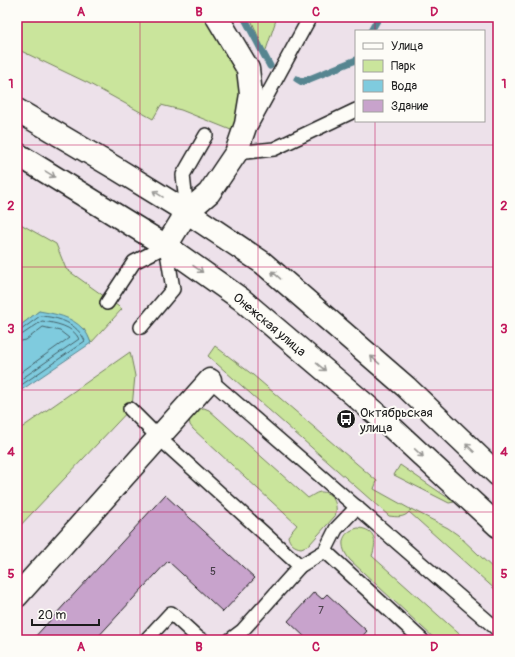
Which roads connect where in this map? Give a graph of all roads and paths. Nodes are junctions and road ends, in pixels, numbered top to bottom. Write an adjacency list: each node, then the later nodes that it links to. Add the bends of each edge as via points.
1 (217, 17): 6 (main road, via 248,70 251,94 246,124)
2 (310, 17): 6 (lane)
3 (17, 110): 8 (main road, one-way to 3)
4 (355, 110): 6 (lane, via 274,149)
5 (206, 135): 8 (lane, via 183,175)
6 (236, 153): 8 (main road, via 209,193)
7 (17, 154): 9 (main road, Онежская улица, one-way to 9)
8 (187, 212): 9 (main road); 15 (main road, one-way to 8, via 406,387 263,263)
9 (166, 246): 10 (lane, via 134,262); 11 (lane, via 173,289); 17 (main road, Онежская улица, one-way to 17, via 242,299 387,423)
10 (107, 304)
11 (141, 327)
12 (210, 380): 14 (main road); 16 (lane)
13 (130, 409): 14 (lane)
14 (158, 437): 19 (lane); 20 (main road)
15 (498, 475)
16 (357, 507): 18 (lane, via 336,529); 21 (lane)
17 (498, 526)
18 (325, 551): 19 (lane); 26 (lane)
19 (300, 566): 22 (lane)
20 (17, 596)
21 (498, 630)
22 (246, 636): 25 (lane)
23 (146, 640): 24 (lane, via 171,613)
24 (202, 640)
25 (230, 640)
26 (422, 640)

